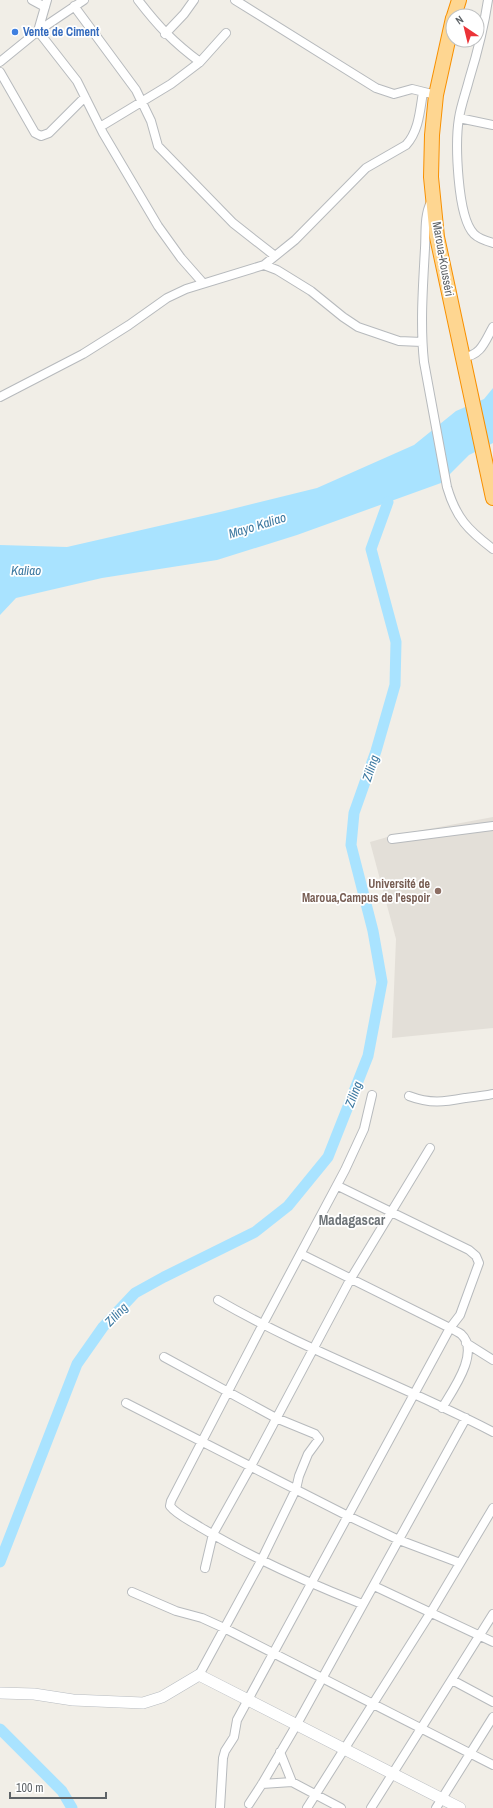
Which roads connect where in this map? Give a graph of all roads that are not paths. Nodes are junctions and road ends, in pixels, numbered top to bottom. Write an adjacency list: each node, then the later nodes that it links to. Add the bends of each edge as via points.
1 (32, 0): 7 (street)
2 (84, 0): 8 (street)
3 (138, 0): 11 (street)
4 (194, 0): 11 (street)
5 (235, 0): 16 (street, via 376,88 394,94 412,89)
6 (488, 0): 19 (street)
7 (46, 3): 9 (street)
8 (74, 6): 9 (street); 18 (street)
9 (38, 32): 13 (street); 17 (street, via 77,81)
10 (226, 33): 14 (street)
11 (165, 34): 14 (street)
12 (445, 42): 16 (highway, Maroua-Kousséri)
13 (0, 62)
14 (200, 62): 18 (street, via 171,84)
15 (0, 72): 17 (street, via 35,133 40,136 49,133)
16 (429, 93): 22 (highway, Maroua-Kousséri); 24 (street, via 410,141 366,168 295,240)
17 (85, 97): 21 (street)
18 (141, 101): 21 (street); 24 (street, via 151,121 158,146 166,156 233,223)
19 (459, 118): 20 (street); 23 (street, via 456,150 465,217 474,234)
20 (493, 125)
21 (100, 127): 26 (street, via 158,226)
22 (434, 198): 28 (street, via 427,216); 29 (highway, Maroua-Kousséri, via 437,237)
23 (493, 243)
24 (275, 256): 25 (street)
25 (264, 265): 26 (street); 28 (street, via 277,270 311,292 358,327 399,341)
26 (203, 283): 30 (street, via 167,298 83,354)
27 (493, 327): 29 (street, via 479,351 473,356)
28 (422, 342): 32 (street, via 446,487 452,506 474,534)
29 (463, 357): 31 (highway, Maroua-Kousséri)
30 (0, 397)
31 (492, 490)
32 (493, 549)
33 (493, 826): 34 (street)
34 (392, 840)
35 (493, 1094): 37 (street, via 431,1102)
36 (372, 1095): 39 (street, via 364,1129)
37 (409, 1096)
38 (430, 1148): 40 (street)
39 (338, 1186): 40 (street); 41 (street)
40 (390, 1212): 42 (street); 45 (street, via 469,1250 476,1256 479,1263 477,1270 460,1314)
41 (300, 1254): 42 (street); 44 (street)
42 (350, 1280): 45 (street); 47 (street)
43 (218, 1300): 44 (street)
44 (263, 1324): 47 (street); 50 (street)
45 (450, 1328): 46 (street, via 462,1335); 51 (street)
46 (466, 1343): 49 (street); 53 (street, via 465,1367)
47 (314, 1349): 51 (street); 54 (street)
48 (164, 1357): 50 (street)
49 (493, 1360)
50 (228, 1392): 54 (street); 57 (street)
51 (414, 1394): 53 (street); 61 (street)
52 (126, 1403): 57 (street)
53 (442, 1408): 55 (street)
54 (276, 1418): 58 (street); 59 (street, via 314,1434 319,1439 308,1454)
55 (466, 1418): 56 (street); 63 (street)
56 (493, 1432)
57 (202, 1443): 58 (street); 62 (street, via 170,1506)
58 (251, 1466): 59 (street); 62 (street)
59 (296, 1489): 61 (street); 64 (street)
60 (492, 1511): 65 (street)
61 (348, 1516): 63 (street); 67 (street)
62 (213, 1534): 64 (street); 66 (street)
63 (399, 1540): 65 (street); 68 (street)
64 (261, 1561): 67 (street); 73 (street)
65 (460, 1563): 71 (street)
66 (205, 1568)
67 (311, 1583): 70 (street); 76 (street)
68 (374, 1586): 70 (street); 71 (street)
69 (132, 1592): 73 (street)
70 (362, 1604): 78 (street)
71 (431, 1612): 74 (street); 83 (street)
72 (493, 1614): 74 (street)
73 (224, 1628): 76 (street); 77 (street)
74 (480, 1635): 75 (street); 79 (street)
75 (493, 1642)
76 (273, 1652): 78 (street); 81 (street)
77 (199, 1675): 80 (main road, via 162,1697 143,1703); 81 (main road)
78 (322, 1678): 83 (street); 85 (street)
79 (452, 1680): 82 (street); 86 (street)
80 (0, 1693)
81 (248, 1700): 85 (main road); 97 (street, via 237,1720 234,1737 223,1758)
82 (493, 1702)
83 (373, 1703): 86 (street); 87 (street)
84 (493, 1718): 89 (street)
85 (297, 1724): 87 (main road); 88 (street)
86 (421, 1729): 89 (street); 91 (street)
87 (344, 1750): 91 (main road); 94 (street)
88 (280, 1752): 92 (street); 93 (street)
89 (472, 1754): 90 (street); 96 (street)
90 (493, 1765)
91 (393, 1774): 96 (main road); 100 (street)
92 (292, 1782): 93 (street); 94 (street)
93 (262, 1784): 95 (street)
94 (316, 1794): 98 (street); 99 (street)
95 (249, 1804)
96 (439, 1804): 101 (main road)
97 (220, 1808)
98 (307, 1808)
99 (341, 1808)
100 (371, 1808)
101 (460, 1808)

